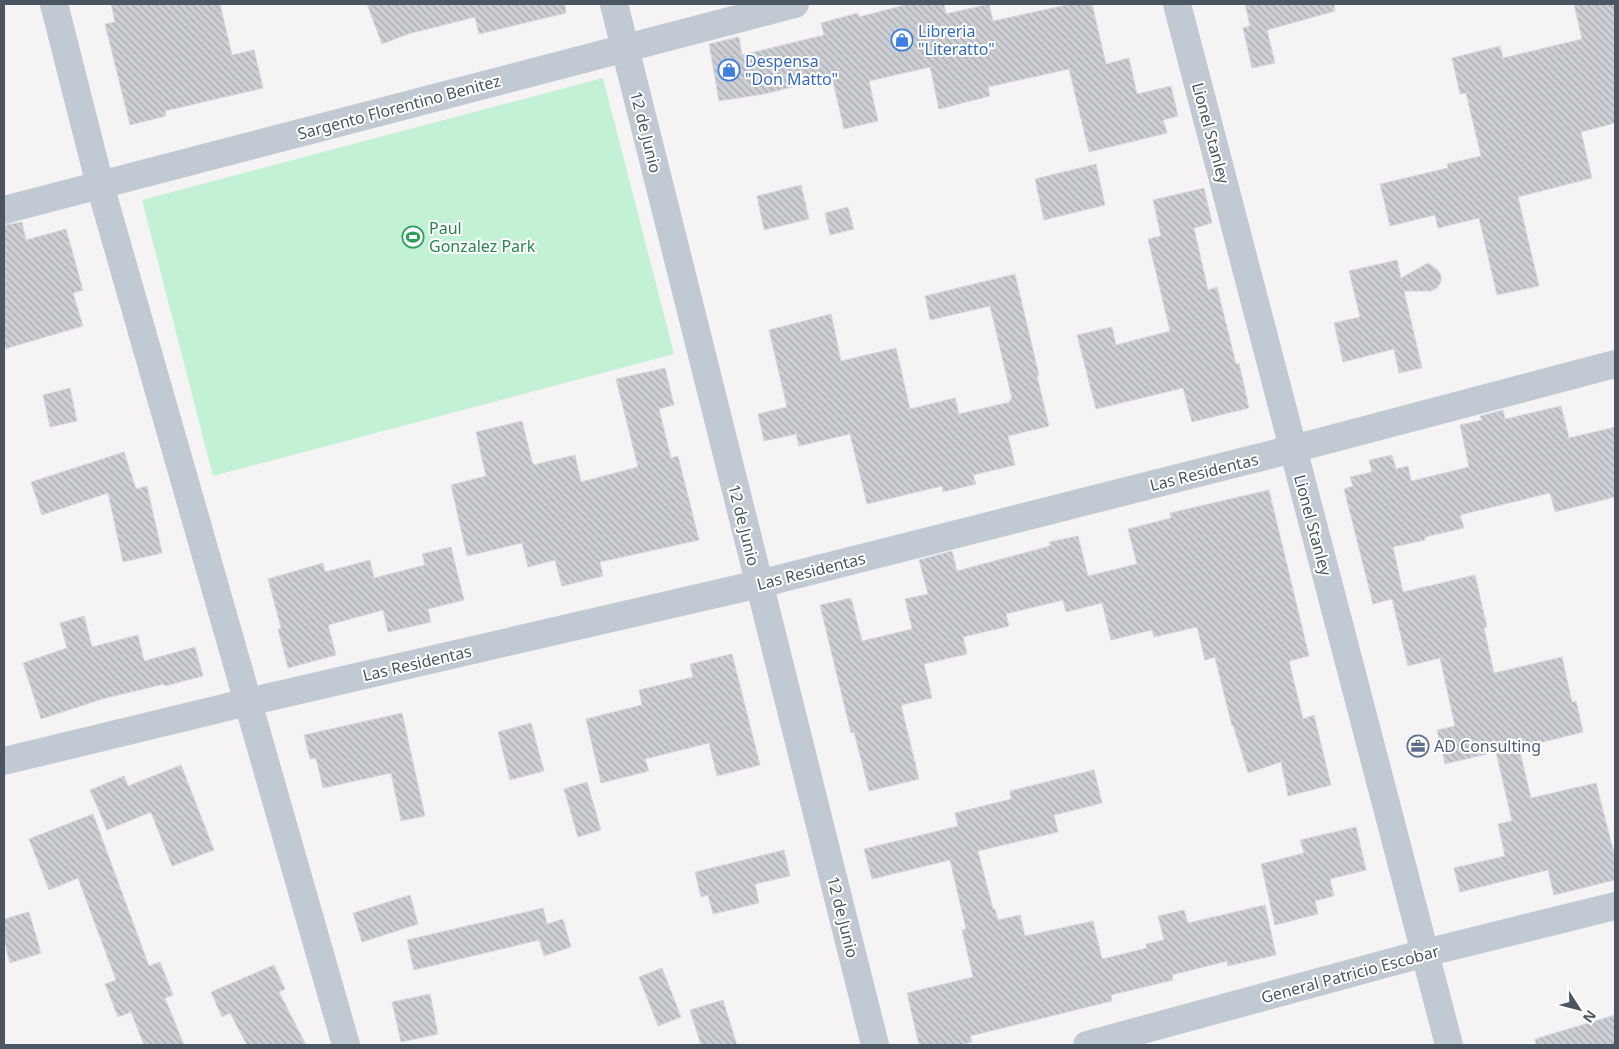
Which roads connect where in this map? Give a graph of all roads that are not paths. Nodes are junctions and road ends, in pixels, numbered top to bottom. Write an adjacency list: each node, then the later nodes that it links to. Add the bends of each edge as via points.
1 (54, 4): 6 (street)
2 (614, 4): 5 (street, 12 de Junio)
3 (795, 4): 5 (street, Sargento Florentino Benitez)
4 (1177, 4): 9 (street, Lionel Stanley)
5 (625, 48): 6 (street, Sargento Florentino Benitez); 10 (street, 12 de Junio)
6 (100, 185): 7 (street, Sargento Florentino Benitez); 11 (street)
7 (4, 210)
8 (1615, 364): 9 (street, Las Residentas)
9 (1293, 449): 10 (street, Las Residentas); 14 (street, Lionel Stanley)
10 (759, 584): 11 (street, Las Residentas); 16 (street, 12 de Junio)
11 (248, 702): 12 (street, Las Residentas); 15 (street)
12 (4, 761)
13 (1615, 906): 14 (street, General Patricio Escobar)
14 (1425, 954): 17 (street, General Patricio Escobar); 18 (street, Lionel Stanley)
15 (346, 1045)
16 (875, 1045)
17 (1087, 1045)
18 (1449, 1045)

